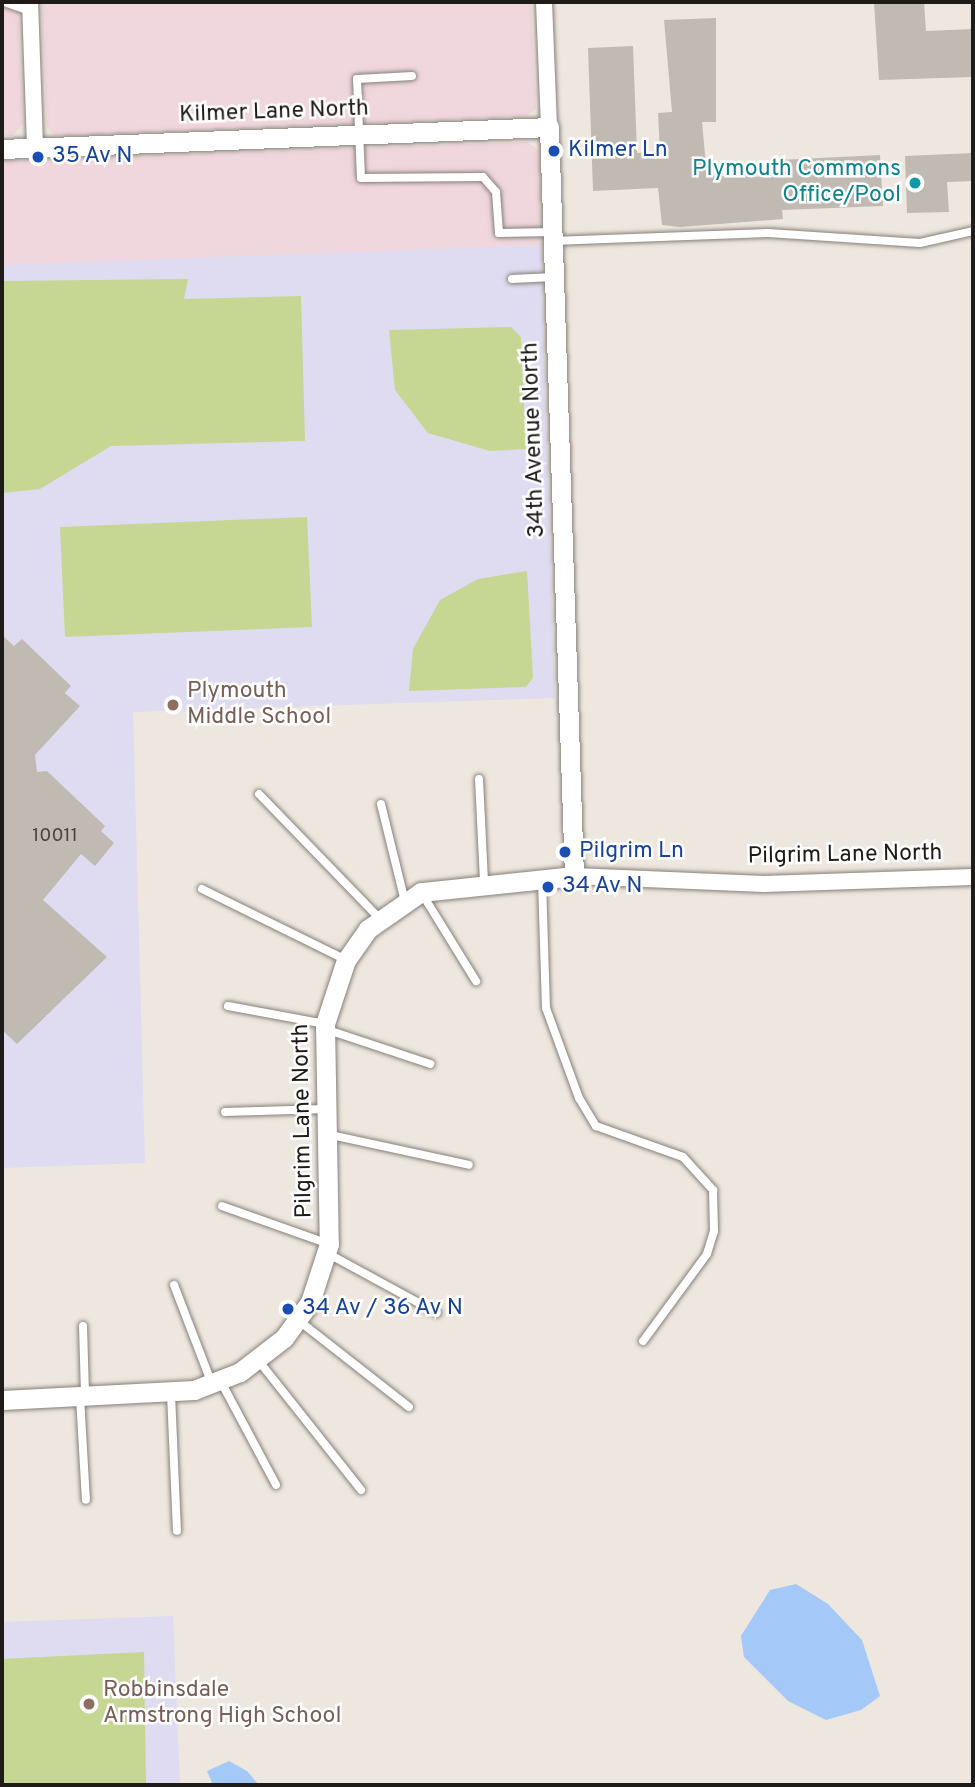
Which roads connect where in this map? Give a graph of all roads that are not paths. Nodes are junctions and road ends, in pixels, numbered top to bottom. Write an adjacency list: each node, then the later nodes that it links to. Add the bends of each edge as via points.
1 (4, 2): 3 (lane)
2 (544, 2): 5 (street, 34th Avenue North)
3 (30, 7): 7 (street)
4 (412, 76): 6 (lane, via 356,79)
5 (549, 127): 6 (street, Kilmer Lane North); 10 (street, 34th Avenue North)
6 (358, 134): 7 (street, Kilmer Lane North); 10 (lane, via 361,178 482,177 496,192 499,233)
7 (35, 147): 8 (street, Kilmer Lane North)
8 (2, 149)
9 (973, 231): 10 (lane, via 920,243 768,233)
10 (552, 237): 11 (street, 34th Avenue North)
11 (554, 277): 12 (lane); 16 (street, 34th Avenue North)
12 (512, 279)
13 (479, 779): 19 (lane)
14 (260, 794): 22 (lane)
15 (381, 804): 21 (lane)
16 (574, 876): 17 (street, Pilgrim Lane North, via 764,884); 18 (street, Pilgrim Lane North)
17 (973, 877)
18 (542, 878): 19 (street, Pilgrim Lane North); 38 (lane, via 546,1008 579,1098 596,1126 683,1157 713,1190 714,1231 707,1254)
19 (484, 881): 21 (street, Pilgrim Lane North)
20 (202, 888): 23 (lane)
21 (413, 897): 22 (street, Pilgrim Lane North); 24 (lane)
22 (380, 919): 23 (street, Pilgrim Lane North)
23 (346, 960): 26 (street, Pilgrim Lane North)
24 (476, 981)
25 (228, 1006): 26 (lane)
26 (325, 1027): 27 (lane); 28 (street, Pilgrim Lane North)
27 (430, 1064)
28 (326, 1109): 29 (lane); 30 (street, Pilgrim Lane North)
29 (225, 1112)
30 (326, 1134): 31 (lane); 33 (street, Pilgrim Lane North)
31 (469, 1165)
32 (222, 1206): 33 (lane)
33 (328, 1249): 35 (lane); 36 (street, Pilgrim Lane North)
34 (174, 1285): 40 (lane)
35 (437, 1313)
36 (298, 1320): 39 (street, Pilgrim Lane North); 44 (lane)
37 (83, 1326): 42 (lane)
38 (643, 1341)
39 (258, 1360): 40 (street, Pilgrim Lane North); 46 (lane)
40 (216, 1382): 41 (street, Pilgrim Lane North); 45 (lane)
41 (171, 1394): 42 (street, Pilgrim Lane North); 48 (lane)
42 (83, 1397): 43 (street, Pilgrim Lane North); 47 (lane)
43 (2, 1400)
44 (409, 1407)
45 (276, 1485)
46 (361, 1490)
47 (86, 1500)
48 (177, 1531)

